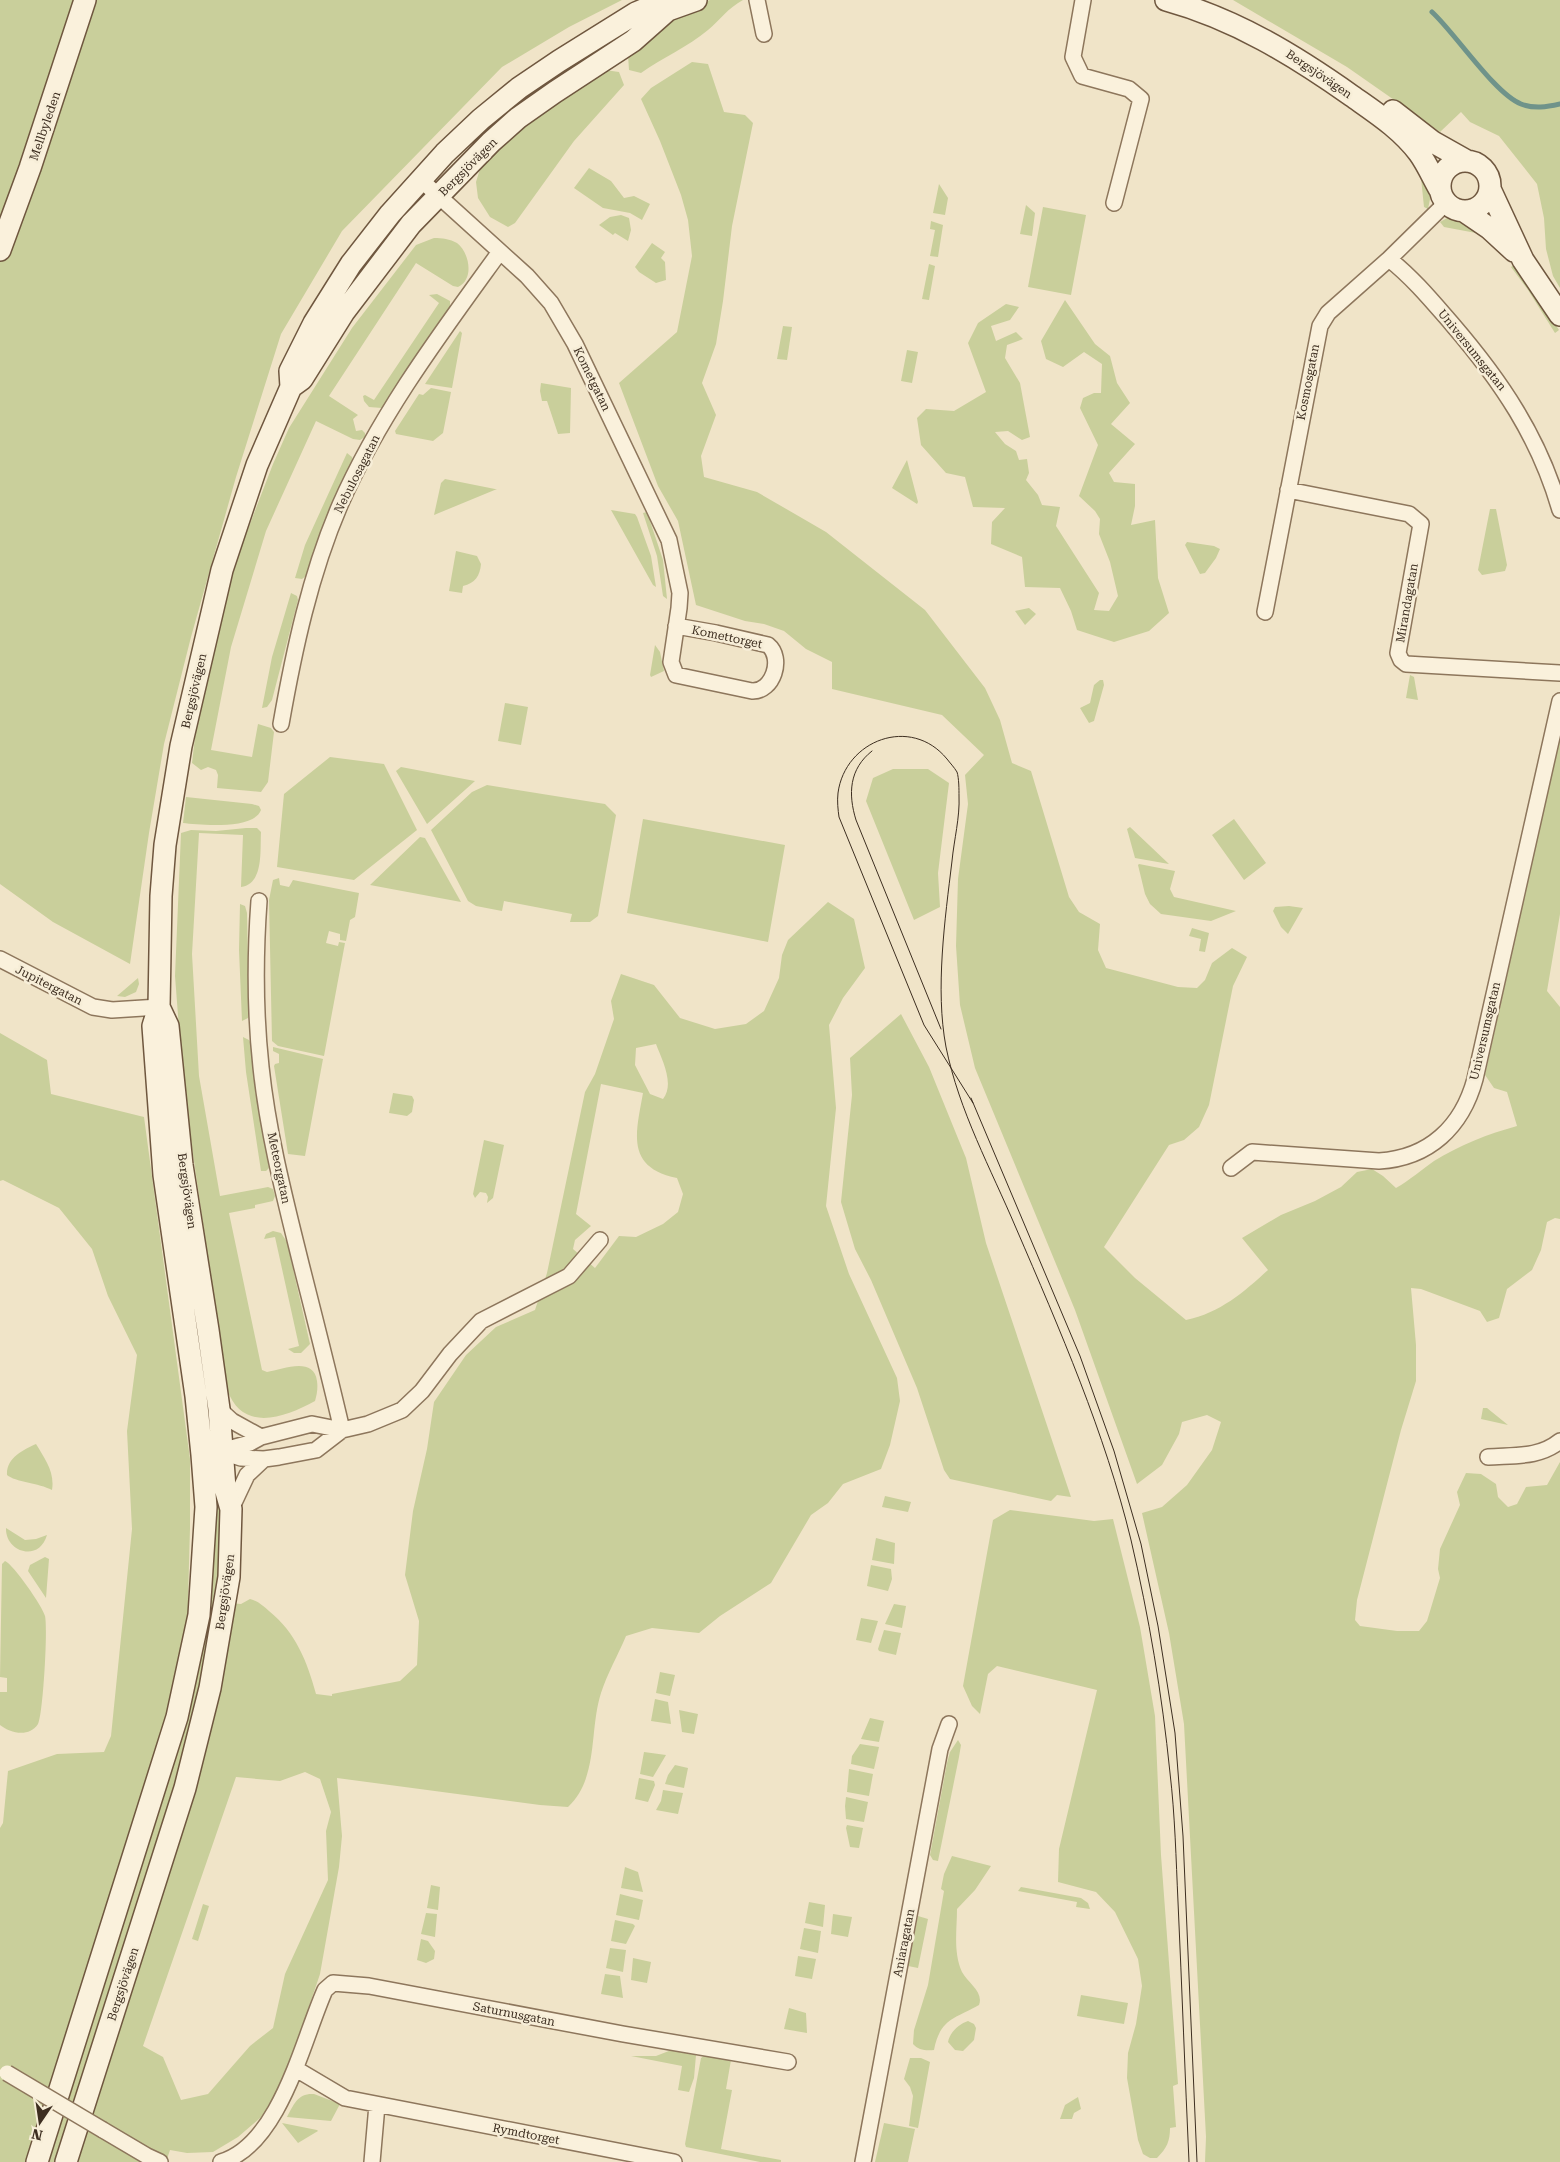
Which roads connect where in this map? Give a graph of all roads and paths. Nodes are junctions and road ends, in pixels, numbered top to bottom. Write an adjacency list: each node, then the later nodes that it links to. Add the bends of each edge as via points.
1 (85, 0): 15 (street, Mellbyleden)
2 (666, 0): 10 (street, Bergsjövägen, via 636,13 519,88 481,119)
3 (696, 0): 12 (street, Bergsjövägen, via 668,10 633,41 518,118)
4 (757, 0): 8 (street)
5 (1083, 0): 14 (street, via 1073,57 1082,76 1130,89 1141,99)
6 (1166, 0): 13 (street, Bergsjövägen, via 1259,36 1333,83 1400,132 1419,153)
7 (1198, 0): 9 (street, Bergsjövägen, via 1269,32)
8 (764, 34)
9 (1464, 160): 11 (street, Bergsjövägen, via 1482,168 1489,178); 13 (street, via 1446,168 1440,178)
10 (421, 180): 12 (street, Kometgatan); 20 (street, Bergsjövägen, via 351,264 314,323 290,371)
11 (1490, 189): 13 (street, via 1480,206); 18 (street, Bergsjövägen)
12 (440, 195): 16 (street, Kometgatan); 20 (street, Bergsjövägen, via 388,253 344,312 302,379)
13 (1450, 201): 17 (street, Kosmosgatan); 18 (street, Bergsjövägen, via 1489,228)
14 (1114, 203)
15 (0, 250)
16 (499, 253): 24 (street, Kometgatan, via 527,276 551,303 575,344 654,507 669,540 676,569 680,593); 27 (street, Nebulosagatan, via 389,412 340,504 313,578)
17 (1389, 259): 21 (street, Kosmosgatan, via 1328,313 1320,326); 22 (street, Universumsgatan, via 1408,274 1434,303 1504,388 1543,460)
18 (1523, 260): 19 (street, Bergsjövägen)
19 (1560, 315)
20 (291, 387): 30 (street, Bergsjövägen, via 257,465 222,570 181,746 162,879)
21 (1288, 490): 23 (street, Kosmosgatan); 25 (street, Mirandagatan, via 1409,514 1421,524 1398,653 1406,664)
22 (1560, 510)
23 (1265, 612)
24 (676, 626): 24 (street, Komettorget, via 671,662 676,674 760,692 770,682 776,660 774,650 768,645)
25 (1560, 673)
26 (1560, 701): 31 (street, Universumsgatan, via 1475,1079 1463,1111 1428,1146 1398,1160 1252,1152)
27 (281, 724)
28 (259, 901): 34 (street, Meteorgatan, via 256,1005 267,1114)
29 (0, 959): 30 (street, Jupitergatan, via 93,1007 112,1010)
30 (159, 1007): 33 (street, Bergsjövägen, via 168,1026 182,1165); 37 (street, Bergsjövägen, via 153,1026 164,1175 196,1396)
31 (1231, 1168)
32 (600, 1240): 34 (street, via 569,1276 481,1321 402,1410 368,1424)
33 (219, 1409): 35 (street, via 232,1421); 37 (street, Bergsjövägen)
34 (342, 1430): 35 (street, via 312,1424); 39 (street, via 316,1450)
35 (261, 1436): 37 (street, via 250,1443)
36 (1560, 1441): 38 (street, via 1542,1453)
37 (212, 1454): 39 (street); 40 (street, Bergsjövägen); 46 (street, Bergsjövägen, via 199,1615 186,1681)
38 (1488, 1457)
39 (264, 1459): 40 (street, via 247,1475)
40 (231, 1509): 47 (street, Bergsjövägen, via 229,1577 202,1724)
41 (949, 1724): 52 (street, Aniaragatan, via 940,1748)
42 (788, 2062): 43 (street, Saturnusgatan, via 343,1983 333,1984 325,1990)
43 (296, 2069): 45 (street, Rymdtorget, via 345,2098); 49 (street, Saturnusgatan, via 272,2116 254,2140)
44 (3, 2070): 48 (street, bridge)
45 (377, 2105): 50 (street); 51 (street, Rymdtorget)
46 (37, 2162)
47 (66, 2162)
48 (160, 2162)
49 (221, 2162)
50 (372, 2162)
51 (674, 2162)
52 (863, 2162)

